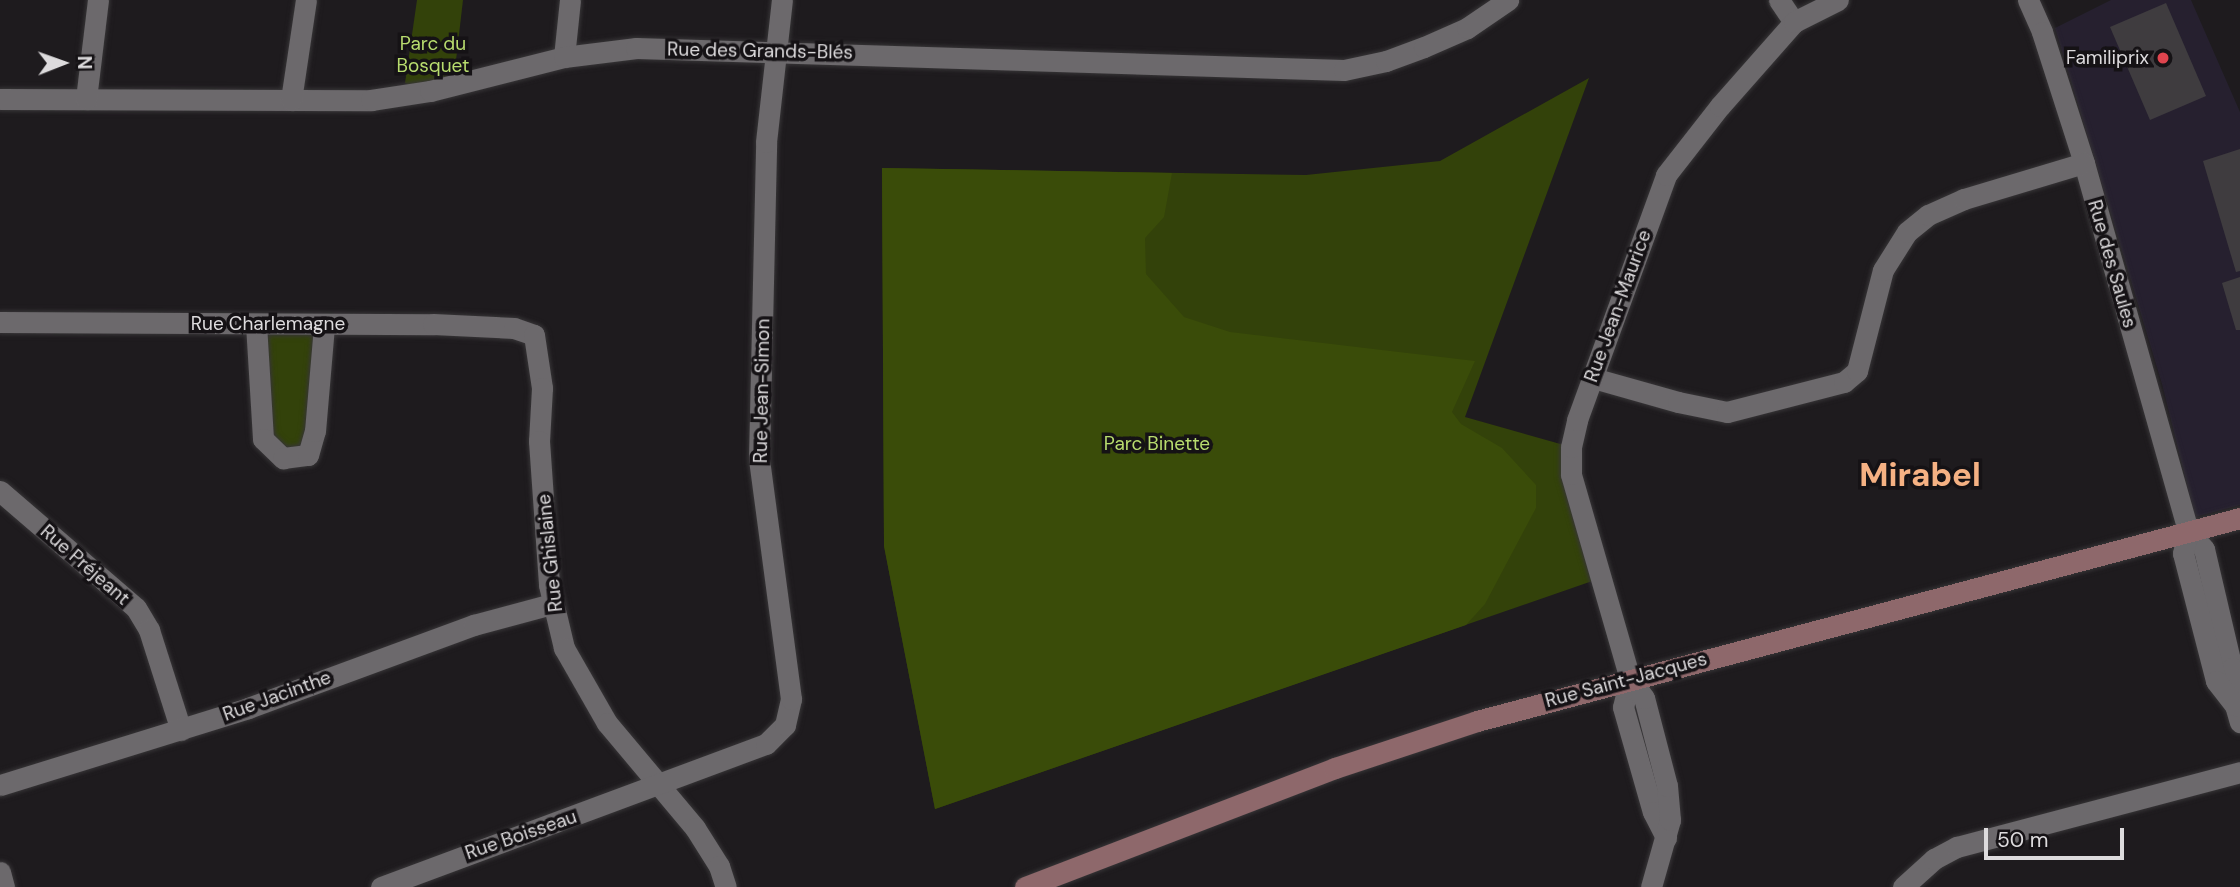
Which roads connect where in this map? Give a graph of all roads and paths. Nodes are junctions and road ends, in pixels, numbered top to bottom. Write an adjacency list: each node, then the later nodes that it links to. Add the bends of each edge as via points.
1 (98, 0): 13 (street)
2 (306, 0): 14 (street)
3 (570, 0): 11 (street)
4 (782, 0): 10 (street, Rue Jean-Simon)
5 (1508, 0): 10 (street, Rue des Grands-Blés, via 1467,28 1424,47 1344,70)
6 (1779, 0): 9 (street)
7 (1838, 0): 9 (street, Rue Jean-Maurice)
8 (2028, 0): 15 (street, Rue des Saules)
9 (1794, 22): 20 (street, Rue Jean-Maurice, via 1666,175)
10 (776, 50): 11 (street, Rue des Grands-Blés, via 636,48); 30 (street, Rue Jean-Simon, via 766,142 759,459 791,699 785,724 766,744)
11 (564, 57): 14 (street, Rue des Grands-Blés, via 430,91 371,100)
12 (0, 99): 13 (street, Rue des Grands-Blés)
13 (86, 99): 14 (street, Rue des Grands-Blés)
14 (291, 100)
15 (2084, 163): 20 (street, via 1964,199 1928,215 1907,232 1883,270 1857,371 1844,382 1727,412); 23 (street, Rue des Saules)
16 (0, 322): 17 (street, Rue Charlemagne)
17 (256, 324): 18 (street, Rue Charlemagne); 18 (street, via 263,439 283,458 308,455 315,431)
18 (324, 325): 19 (street, Rue Charlemagne, via 500,327)
19 (534, 335): 24 (street, Rue Ghislaine, via 542,388 539,440)
20 (1593, 378): 25 (street, Rue Jean-Maurice, via 1574,433 1570,474)
21 (0, 491): 27 (street, Rue Préjeant, via 136,608 149,630)
22 (2240, 518): 23 (street, Rue Saint-Jacques)
23 (2188, 530): 25 (street, Rue Saint-Jacques); 26 (street, Rue des Saules, via 2204,548 2232,668)
24 (552, 604): 27 (street, Rue Jacinthe, via 474,625); 30 (street, Rue Ghislaine, via 564,648 607,723)
25 (1630, 679): 35 (street, Rue Saint-Jacques, via 1478,720 1335,768); 36 (street, Rue Jean-Maurice, via 1623,707 1653,812 1666,838)
26 (2237, 714)
27 (181, 730): 29 (street, Rue Jacinthe)
28 (2240, 772): 37 (street, via 1957,848 1934,859)
29 (0, 785)
30 (662, 785): 33 (street, Rue Boisseau); 34 (street, Rue Ghislaine, via 719,866)
31 (0, 872): 32 (street)
32 (4, 887)
33 (381, 887)
34 (726, 887)
35 (1025, 887)
36 (1651, 887)
37 (1903, 887)

